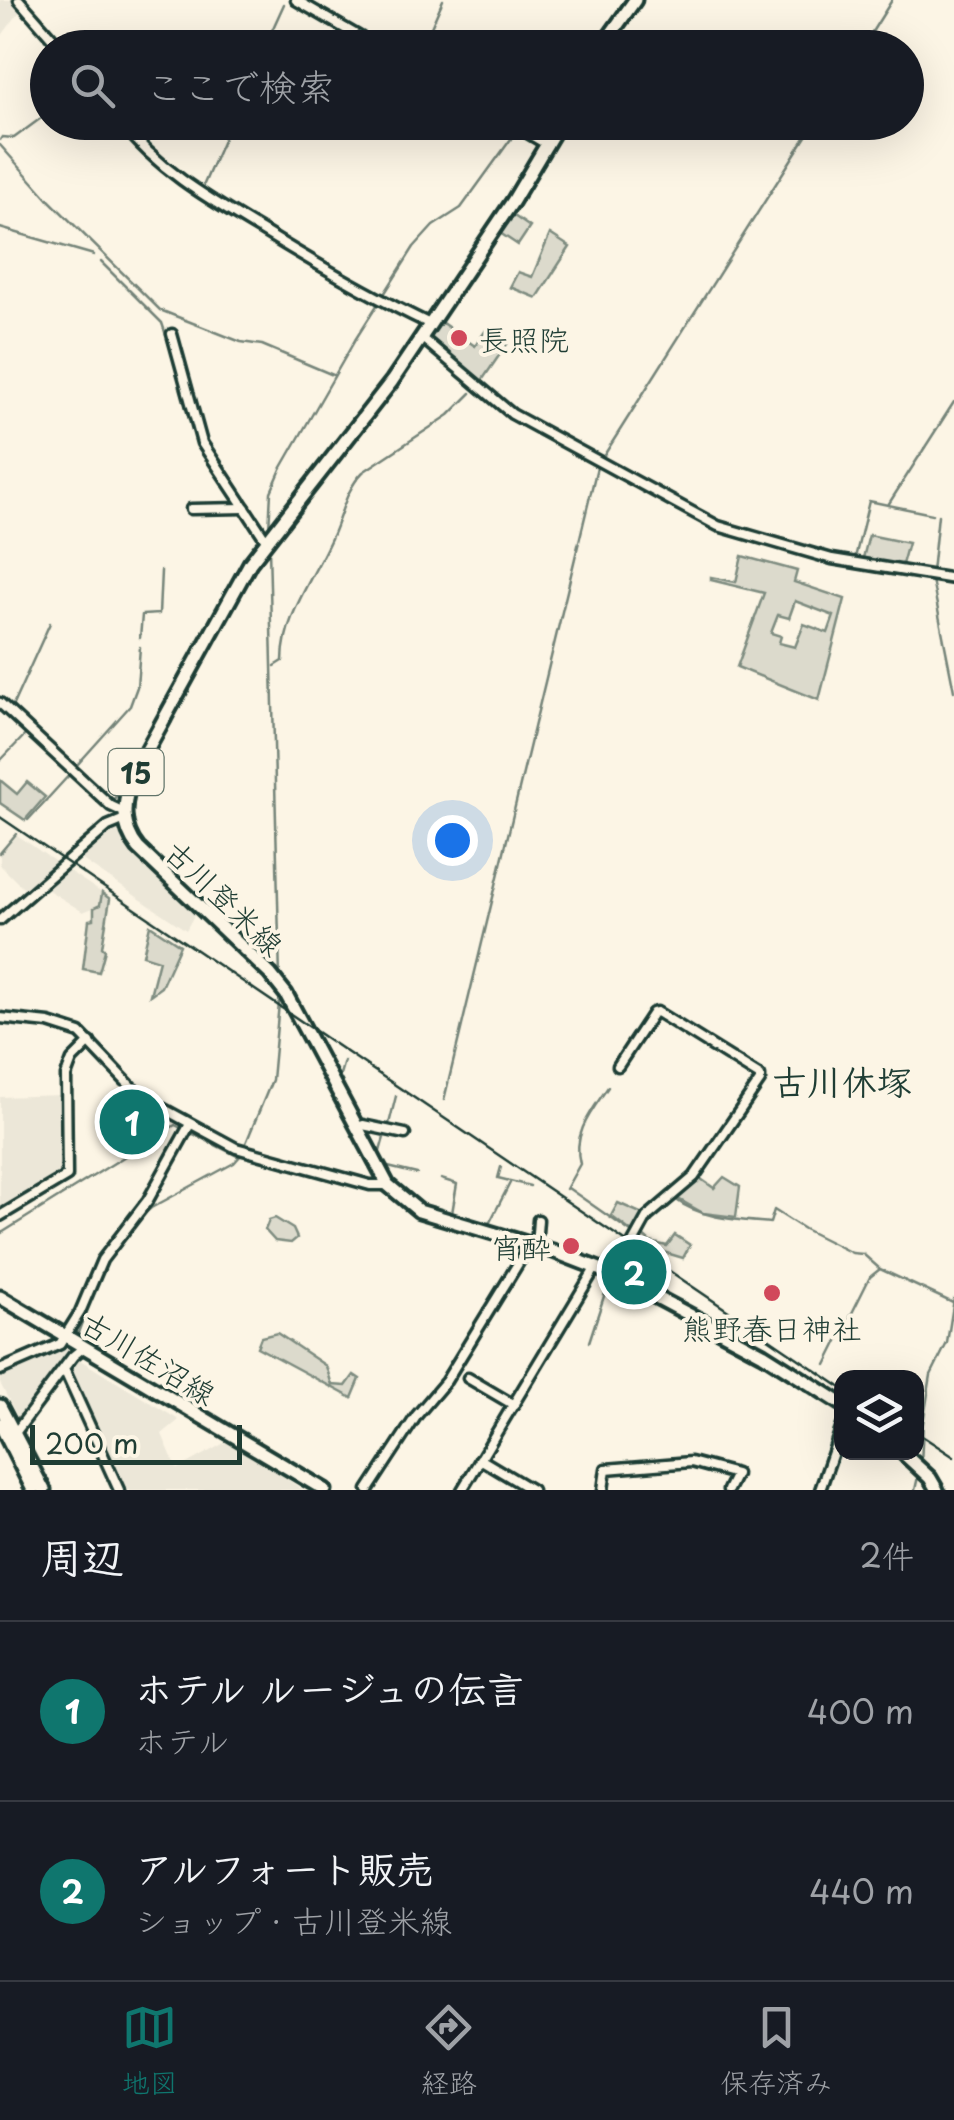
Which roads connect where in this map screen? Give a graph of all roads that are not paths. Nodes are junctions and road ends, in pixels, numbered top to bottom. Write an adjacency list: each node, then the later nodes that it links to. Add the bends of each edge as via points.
1 (19, 0): 4 (street)
2 (296, 0): 5 (street)
3 (634, 0): 6 (main road)
4 (45, 30)
5 (347, 30)
6 (613, 30)
7 (135, 140): 11 (street, via 177,178)
8 (539, 140): 10 (street)
9 (551, 140): 10 (main road, 15)
10 (548, 145): 11 (main road, 15)
11 (430, 324): 13 (main road, 15)
12 (172, 334): 14 (street, via 202,443)
13 (421, 336): 16 (main road, 15); 17 (street, via 512,414 718,526 832,559)
14 (245, 508): 15 (street); 16 (street)
15 (190, 509)
16 (268, 537): 19 (main road, 15, via 132,779)
17 (954, 579)
18 (0, 703): 19 (street)
19 (124, 816): 20 (street); 25 (main road, 古川登米線 / 15, via 138,848 286,994)
20 (0, 920)
21 (0, 1018): 22 (street, via 67,1027)
22 (90, 1042): 24 (street, via 140,1096); 28 (street, via 66,1076 67,1176)
23 (618, 1066): 32 (street, via 657,1012 743,1062 760,1081 694,1177 647,1217)
24 (188, 1128): 27 (street, via 244,1150); 34 (street, via 148,1200 102,1260 80,1312)
25 (358, 1128): 26 (street); 27 (main road, 古川登米線 / 15)
26 (405, 1134)
27 (388, 1185): 30 (main road, 古川登米線 / 15, via 419,1211)
28 (0, 1216)
29 (538, 1220): 30 (street)
30 (533, 1245): 31 (main road, 古川登米線 / 15); 50 (street)
31 (596, 1267): 32 (main road, 古川登米線 / 15); 39 (street)
32 (615, 1275): 38 (main road, 古川登米線 / 15)
33 (0, 1297): 34 (main road, 古川佐沼線)
34 (76, 1342): 35 (street); 36 (street); 49 (main road, 古川佐沼線)
35 (64, 1368): 41 (street); 48 (street)
36 (0, 1370)
37 (468, 1378): 39 (street)
38 (834, 1399)
39 (514, 1405): 43 (street)
40 (0, 1406): 41 (main road)
41 (6, 1431): 46 (main road); 47 (main road)
42 (834, 1449): 55 (street)
43 (480, 1459): 51 (street); 52 (street)
44 (911, 1460): 45 (main road)
45 (934, 1484)
46 (33, 1490)
47 (44, 1490)
48 (119, 1490)
49 (325, 1490)
50 (368, 1490)
51 (462, 1490)
52 (532, 1490)
53 (603, 1490): 54 (street, via 606,1469 691,1462 736,1474)
54 (728, 1490)
55 (820, 1490)

